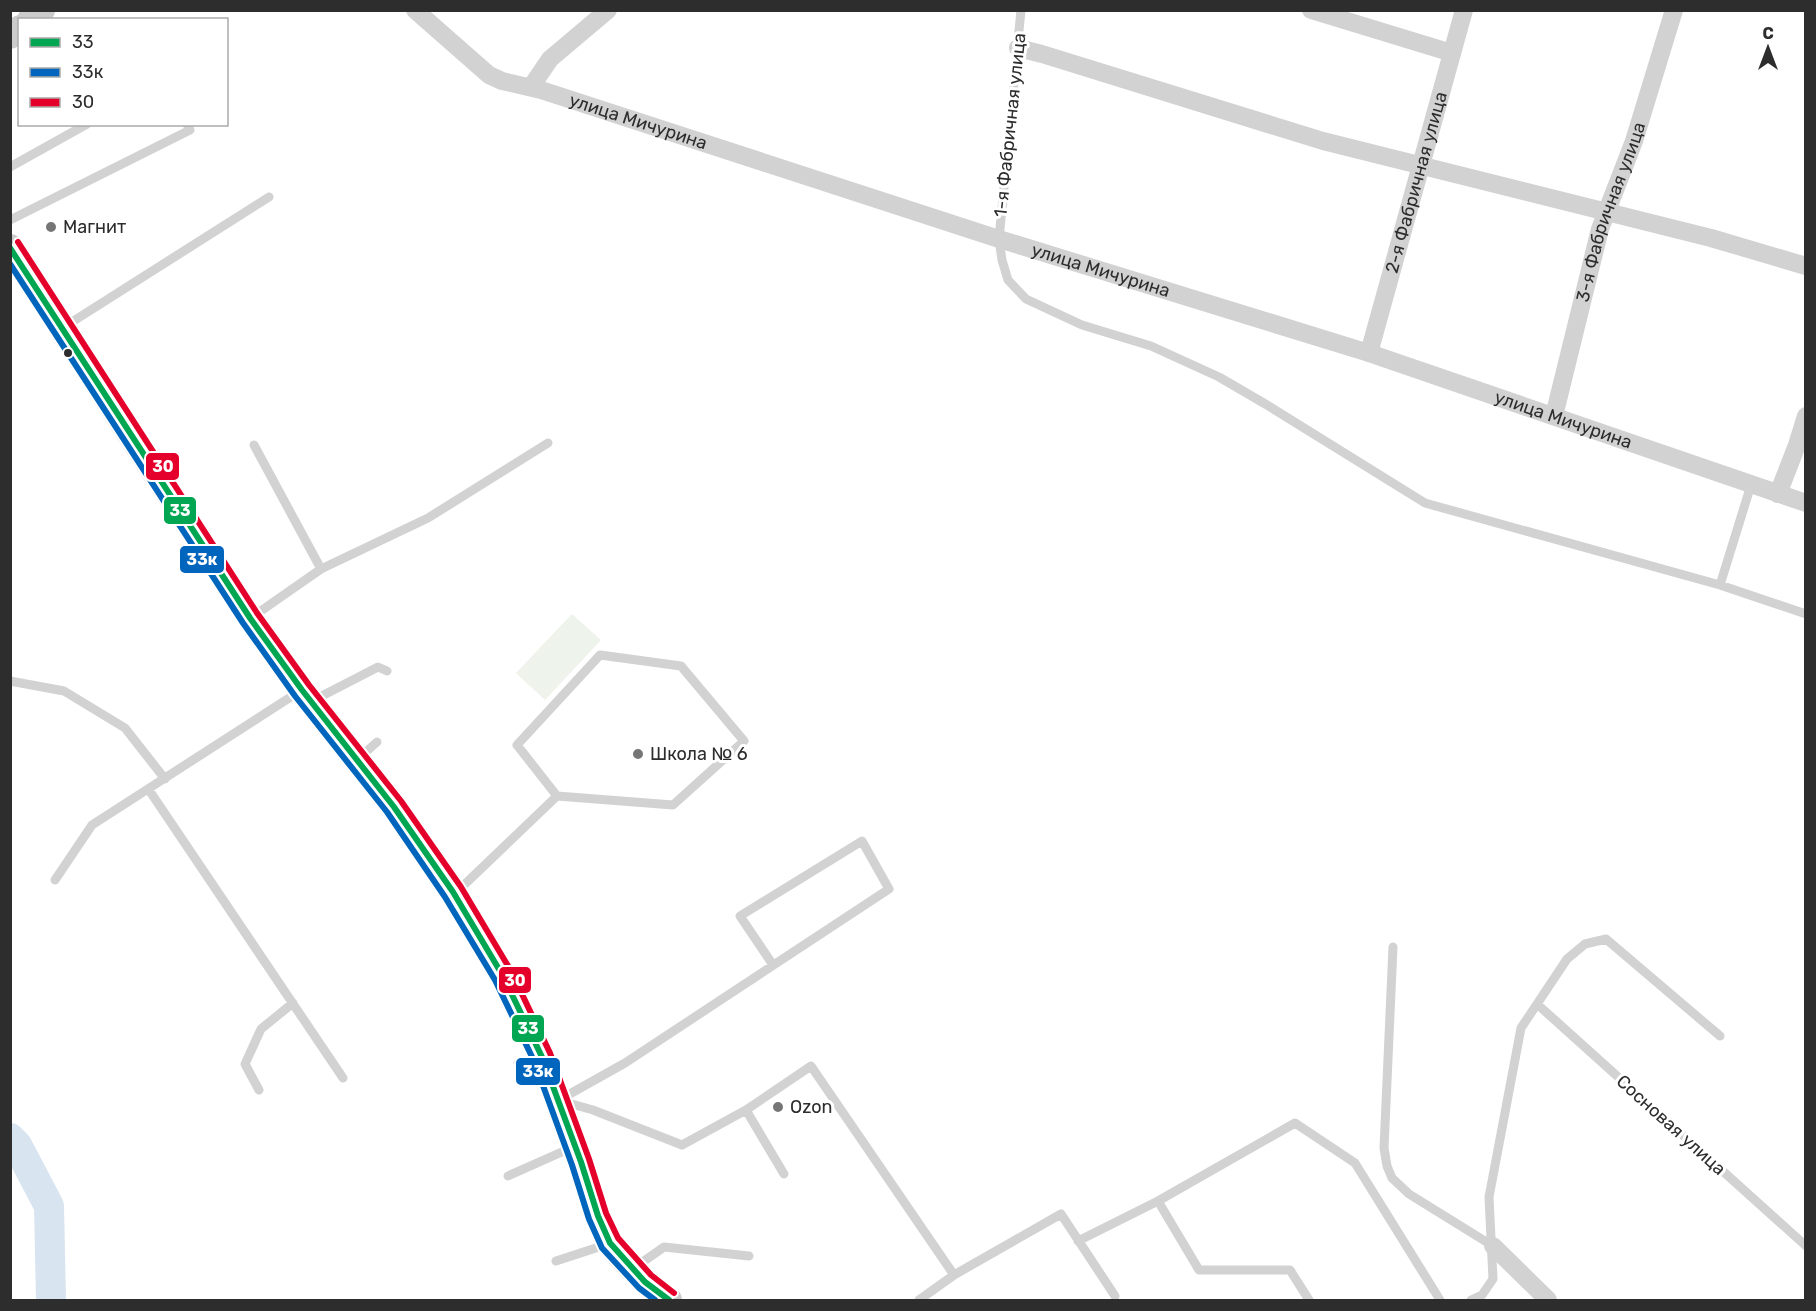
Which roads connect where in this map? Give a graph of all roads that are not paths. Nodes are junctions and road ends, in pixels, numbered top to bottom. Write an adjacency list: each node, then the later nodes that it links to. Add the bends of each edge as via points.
1 (415, 10): 9 (street, улица Мичурина, via 482,70 502,81)
2 (608, 10): 9 (street, via 550,59)
3 (1021, 10): 7 (lane, 1-я Фабричная улица)
4 (1311, 10): 8 (street)
5 (1464, 10): 8 (street, 2-я Фабричная улица)
6 (1674, 10): 15 (street, 3-я Фабричная улица, via 1634,141)
7 (1018, 48): 12 (street, via 1294,133); 17 (lane, 1-я Фабричная улица)
8 (1452, 53): 12 (street, 2-я Фабричная улица)
9 (531, 87): 17 (street, улица Мичурина)
10 (83, 126): 13 (lane)
11 (188, 126): 16 (lane, via 190,130)
12 (1420, 165): 15 (street); 21 (street, 2-я Фабричная улица)
13 (10, 167)
14 (269, 197): 20 (lane)
15 (1606, 213): 19 (street); 22 (street, 3-я Фабричная улица)
16 (10, 220)
17 (999, 238): 21 (street, улица Мичурина); 30 (lane, 1-я Фабричная улица, via 1008,280 1026,299 1082,325 1151,346 1219,378 1425,502)
18 (10, 247): 20 (main road)
19 (1806, 266)
20 (62, 328): 32 (main road)
21 (1370, 353): 22 (street, улица Мичурина)
22 (1554, 416): 26 (street, улица Мичурина)
23 (1806, 416): 27 (street)
24 (548, 443): 29 (lane, via 428,518)
25 (254, 445): 29 (lane)
26 (1751, 485): 27 (street, улица Мичурина); 30 (lane)
27 (1778, 494): 28 (street, улица Мичурина)
28 (1806, 503)
29 (321, 569): 32 (lane)
30 (1720, 585): 31 (lane, 1-я Фабричная улица)
31 (1806, 614)
32 (250, 618): 35 (main road)
33 (387, 671): 35 (lane, via 378,667)
34 (10, 681): 38 (lane, via 63,692 125,728)
35 (307, 696): 37 (main road); 38 (lane)
36 (377, 742): 37 (lane)
37 (357, 760): 42 (main road)
38 (165, 779): 39 (lane)
39 (149, 789): 41 (lane, via 92,825); 45 (lane)
40 (557, 796): 40 (lane, via 517,745 600,655 681,666 744,741 673,805); 42 (lane)
41 (56, 880)
42 (453, 892): 50 (main road, via 503,976 530,1060)
43 (1393, 947): 58 (lane, via 1384,1148 1387,1166 1392,1178 1409,1194)
44 (773, 965): 44 (lane, via 889,889 862,841 740,916); 50 (lane, via 624,1063)
45 (293, 1003): 48 (lane); 49 (lane, via 261,1029 245,1064)
46 (1537, 1004): 47 (lane, via 1567,959 1585,944 1606,939); 58 (lane, via 1521,1028 1489,1197); 59 (lane, Сосновая улица)
47 (1720, 1036)
48 (343, 1078)
49 (259, 1090)
50 (559, 1100): 51 (lane, via 682,1145); 52 (main road)
51 (746, 1110): 53 (lane); 63 (lane, via 811,1066)
52 (576, 1146): 54 (lane); 57 (main road)
53 (784, 1174)
54 (508, 1176)
55 (1158, 1201): 56 (lane); 67 (lane, via 1199,1270 1290,1270); 68 (lane, via 1295,1123 1355,1163)
56 (1078, 1241): 63 (lane, via 1060,1214); 64 (lane)
57 (610, 1243): 61 (lane); 62 (main road)
58 (1493, 1246): 69 (lane, via 1493,1279 1482,1295); 70 (street)
59 (1806, 1246)
60 (749, 1256): 62 (lane, via 664,1247)
61 (556, 1261)
62 (632, 1269): 65 (main road)
63 (954, 1275): 66 (lane)
64 (1115, 1296)
65 (669, 1300)
66 (920, 1300)
67 (1309, 1300)
68 (1440, 1300)
69 (1471, 1300)
70 (1548, 1300)

